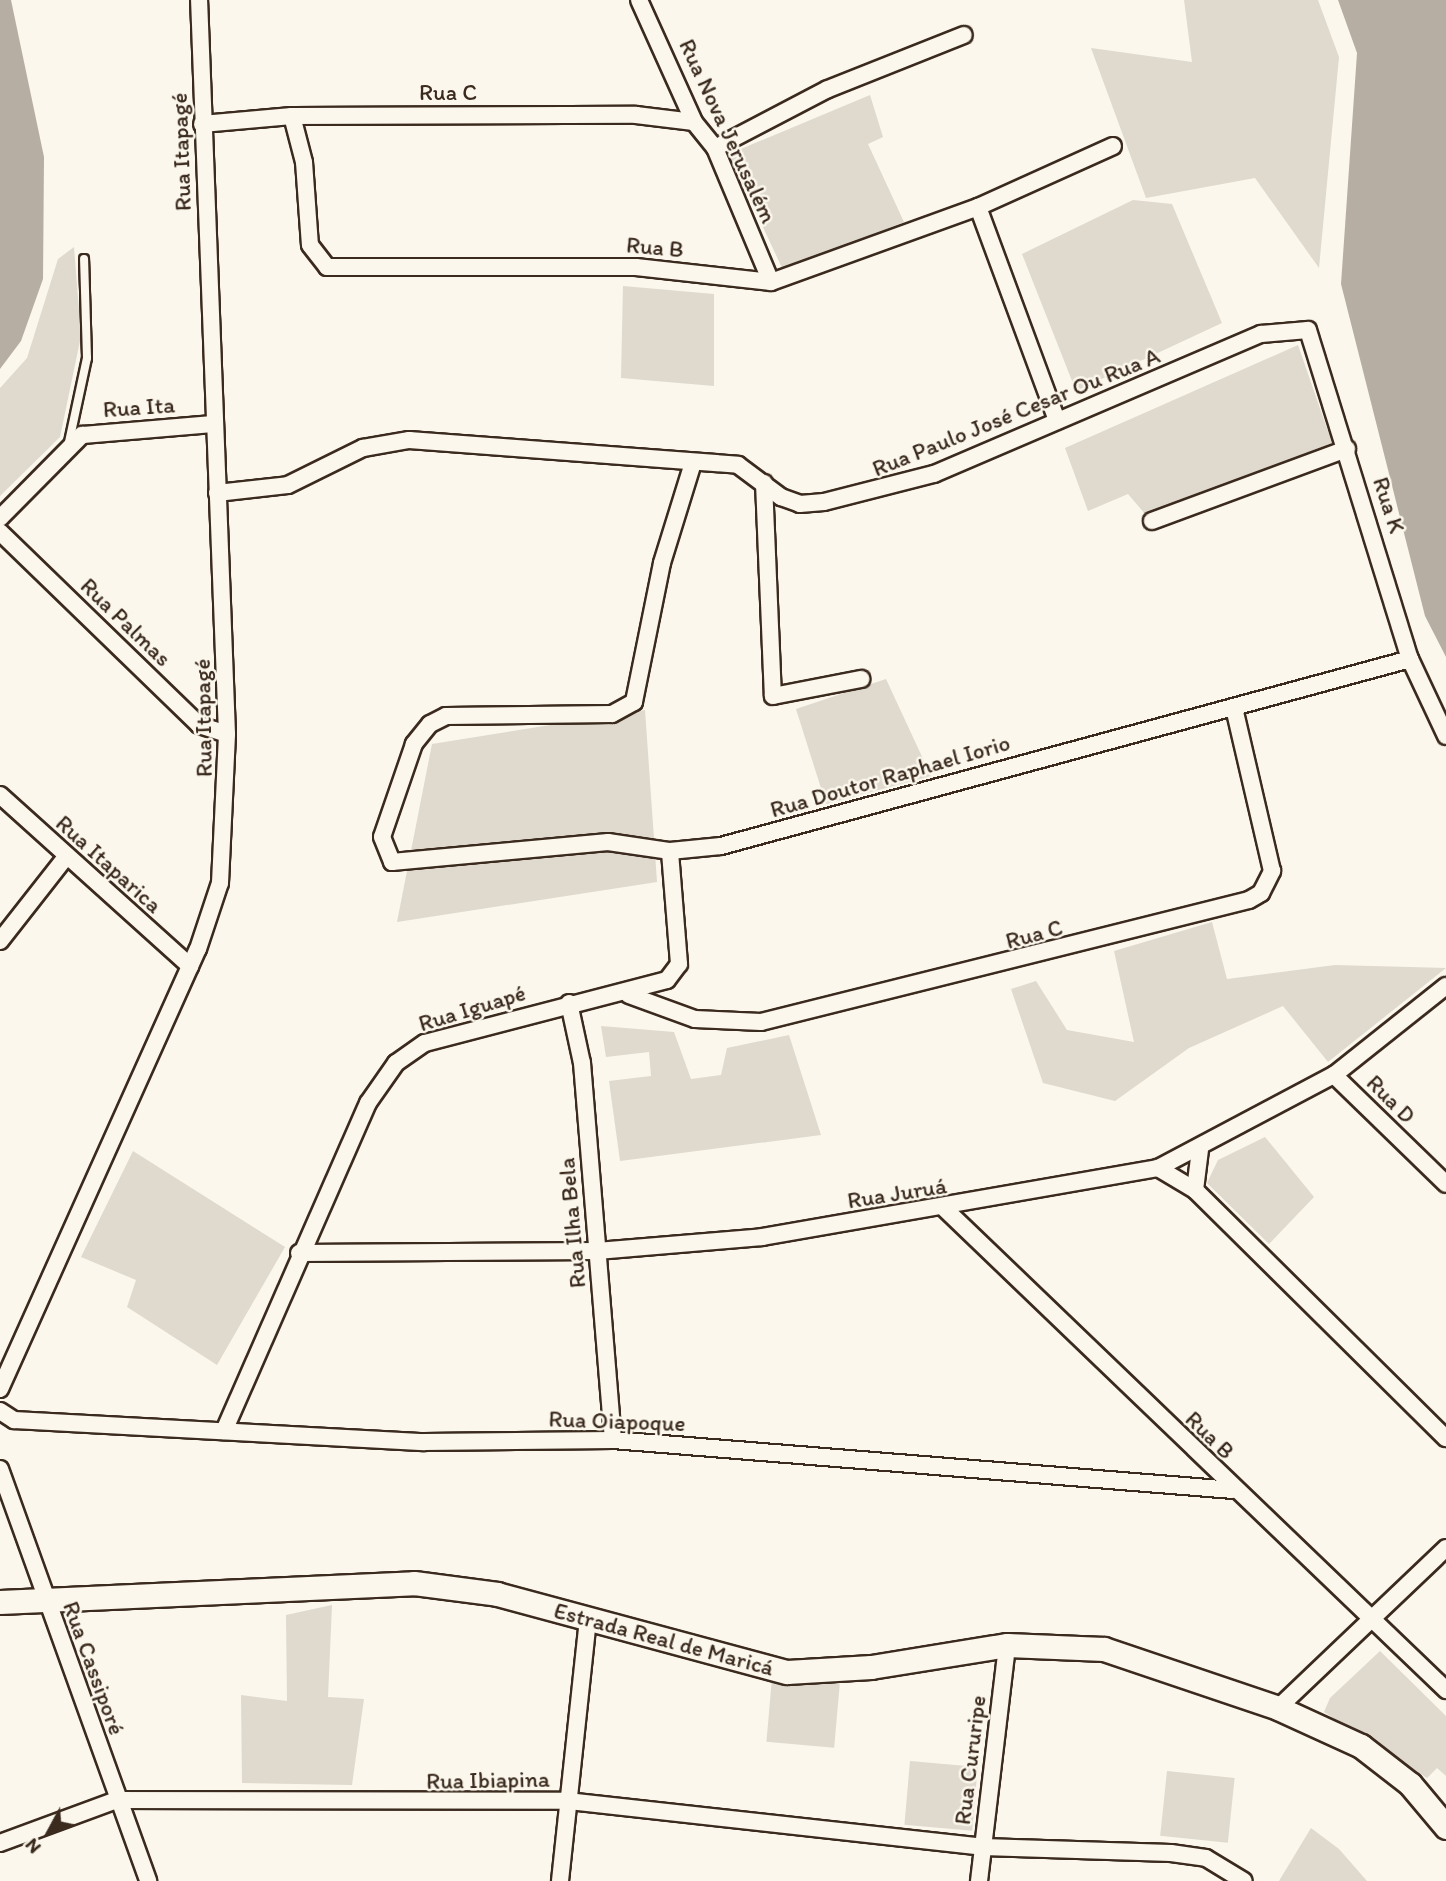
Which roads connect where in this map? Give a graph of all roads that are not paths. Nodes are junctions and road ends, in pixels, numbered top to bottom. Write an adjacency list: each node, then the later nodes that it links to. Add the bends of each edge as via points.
1 (199, 0): 6 (street, Rua Itapagé)
2 (639, 0): 5 (street, Rua Nova Jerusalém)
3 (964, 35): 8 (street, via 828,89)
4 (292, 116): 5 (street, Rua C, via 636,115); 6 (street, Rua C); 11 (street, Rua B, via 304,162 310,246 327,267 636,267)
5 (694, 122): 8 (street, Rua Nova Jerusalém)
6 (202, 124): 14 (street, Rua Itapagé)
7 (1114, 146): 9 (street, Rua B)
8 (715, 148): 11 (street, Rua Nova Jerusalém)
9 (978, 208): 11 (street, Rua B); 13 (street)
10 (84, 258): 15 (lane, via 87,358)
11 (771, 282)
12 (1261, 334): 13 (street, Rua Paulo José Cesar Ou Rua A); 16 (street, Rua K, via 1308,330)
13 (1057, 421): 18 (street, Rua Paulo José Cesar Ou Rua A, via 874,494 800,504)
14 (214, 424): 15 (street, Rua Ita, via 95,432); 19 (street, Rua Itapagé)
15 (69, 442): 20 (street)
16 (1347, 449): 21 (street); 23 (street, Rua K)
17 (692, 466): 18 (street, Rua Paulo José Cesar Ou Rua A, via 738,465); 19 (street, Rua Paulo José Cesar Ou Rua A, via 507,444 409,440 363,448 288,485); 29 (street, Rua Doutor Raphael Iorio, via 662,563 634,702 612,714 446,716 430,724 414,744 381,847 402,865 608,842)
18 (764, 483): 24 (street, via 773,696)
19 (217, 493): 26 (street, Rua Itapagé)
20 (0, 518)
21 (1152, 522)
22 (0, 532): 26 (street, Rua Palmas, via 200,725)
23 (1410, 659): 25 (street, Rua Doutor Raphael Iorio); 27 (street, Rua K)
24 (861, 679)
25 (1234, 708): 29 (street, Rua Doutor Raphael Iorio, via 754,838); 34 (street, Rua C, via 1272,871 1261,893 1249,901 761,1022 695,1019)
26 (227, 734): 32 (street, Rua Itapagé, via 220,883)
27 (1446, 736)
28 (0, 794): 30 (street, Rua Itaparica)
29 (670, 851): 34 (street, Rua Iguapé, via 679,964 667,980)
30 (65, 858): 31 (street); 32 (street, Rua Itaparica)
31 (0, 941)
32 (190, 966): 44 (street, Rua Itapagé)
33 (1446, 986): 36 (street, Rua Juruá)
34 (629, 995): 35 (street, Rua Iguapé)
35 (569, 1003): 42 (street, Rua Ilha Bela, via 582,1063); 43 (street, Rua Iguapé, via 425,1043 396,1063 368,1102)
36 (1335, 1074): 37 (street, Rua Juruá); 39 (street, Rua D)
37 (1200, 1150): 38 (street, Rua Juruá); 40 (street)
38 (1158, 1168): 40 (street); 41 (street, Rua Juruá)
39 (1446, 1184)
40 (1195, 1190): 47 (street)
41 (945, 1209): 42 (street, Rua Juruá, via 762,1237); 50 (street, Rua B)
42 (597, 1251): 43 (street, Rua Juruá); 48 (street, Rua Ilha Bela)
43 (299, 1253): 46 (street, Rua Iguapé)
44 (0, 1391): 45 (street)
45 (0, 1411): 46 (street, Rua Oiapoque, via 14,1420)
46 (223, 1431): 48 (street, Rua Oiapoque, via 424,1442)
47 (1446, 1438)
48 (613, 1440): 50 (street, Rua Oiapoque)
49 (0, 1469): 52 (street, Rua Cassiporé)
50 (1233, 1490): 55 (street, Rua B)
51 (1446, 1548): 55 (street)
52 (45, 1601): 53 (main road, Estrada Real de Maricá); 54 (main road, Estrada Real de Maricá, via 414,1583 497,1594); 59 (street, Rua Cassiporé)
53 (0, 1602)
54 (588, 1617): 56 (main road, Estrada Real de Maricá, via 787,1672 872,1667); 60 (street)
55 (1372, 1619): 57 (street, Rua B); 58 (street)
56 (1007, 1645): 58 (main road, Estrada Real de Maricá, via 1104,1649); 63 (street, Rua Cururipe)
57 (1446, 1690)
58 (1278, 1708): 61 (main road, Estrada Real de Maricá, via 1361,1746 1410,1784)
59 (117, 1800): 60 (street, Rua Ibiapina); 62 (street, Rua Ibiapina); 64 (street, Rua Cassiporé)
60 (568, 1801): 63 (street, Rua Ibiapina); 65 (street)
61 (1446, 1827)
62 (0, 1843)
63 (983, 1847): 66 (street, Rua Cururipe); 67 (street, Rua Ibiapina, via 1194,1856)
64 (148, 1881)
65 (560, 1881)
66 (979, 1881)
67 (1244, 1881)

